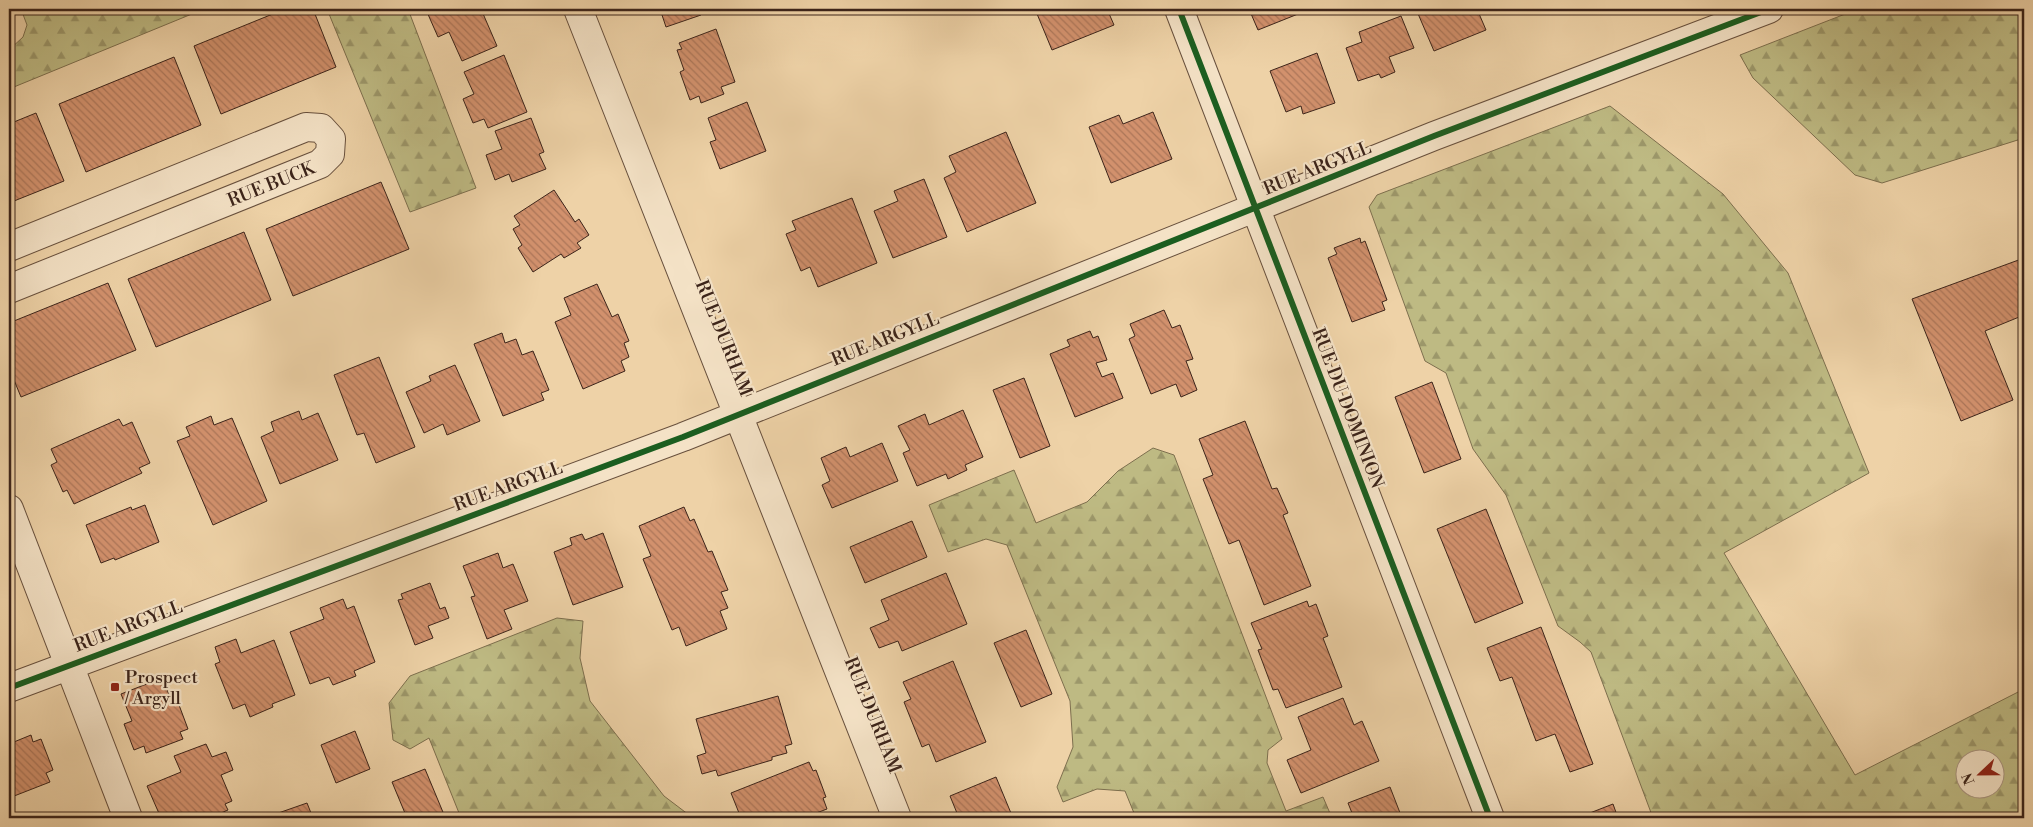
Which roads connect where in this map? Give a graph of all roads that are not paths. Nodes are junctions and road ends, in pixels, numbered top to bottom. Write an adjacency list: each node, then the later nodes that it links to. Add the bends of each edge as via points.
1 (578, 9): 11 (street, RUE DURHAM)
2 (1179, 9): 6 (street, RUE DU DOMINION)
3 (1769, 9): 6 (street, RUE ARGYLL, via 1434,136)
4 (224, 161): 5 (street); 5 (street, RUE BUCK, via 306,127 321,128 331,139 330,154 320,164); 7 (street, RUE BUCK)
5 (238, 197): 9 (street, RUE BUCK)
6 (1255, 209): 11 (street, RUE ARGYLL); 17 (street, RUE DU DOMINION)
7 (93, 213): 8 (street, RUE BUCK); 9 (street)
8 (9, 247)
9 (107, 250): 10 (street, RUE BUCK)
10 (9, 289)
11 (738, 414): 13 (street, RUE ARGYLL); 16 (street, RUE DURHAM)
12 (9, 509): 13 (street)
13 (68, 665): 14 (street, RUE ARGYLL); 15 (street)
14 (9, 688)
15 (128, 818)
16 (897, 818)
17 (1490, 818)

